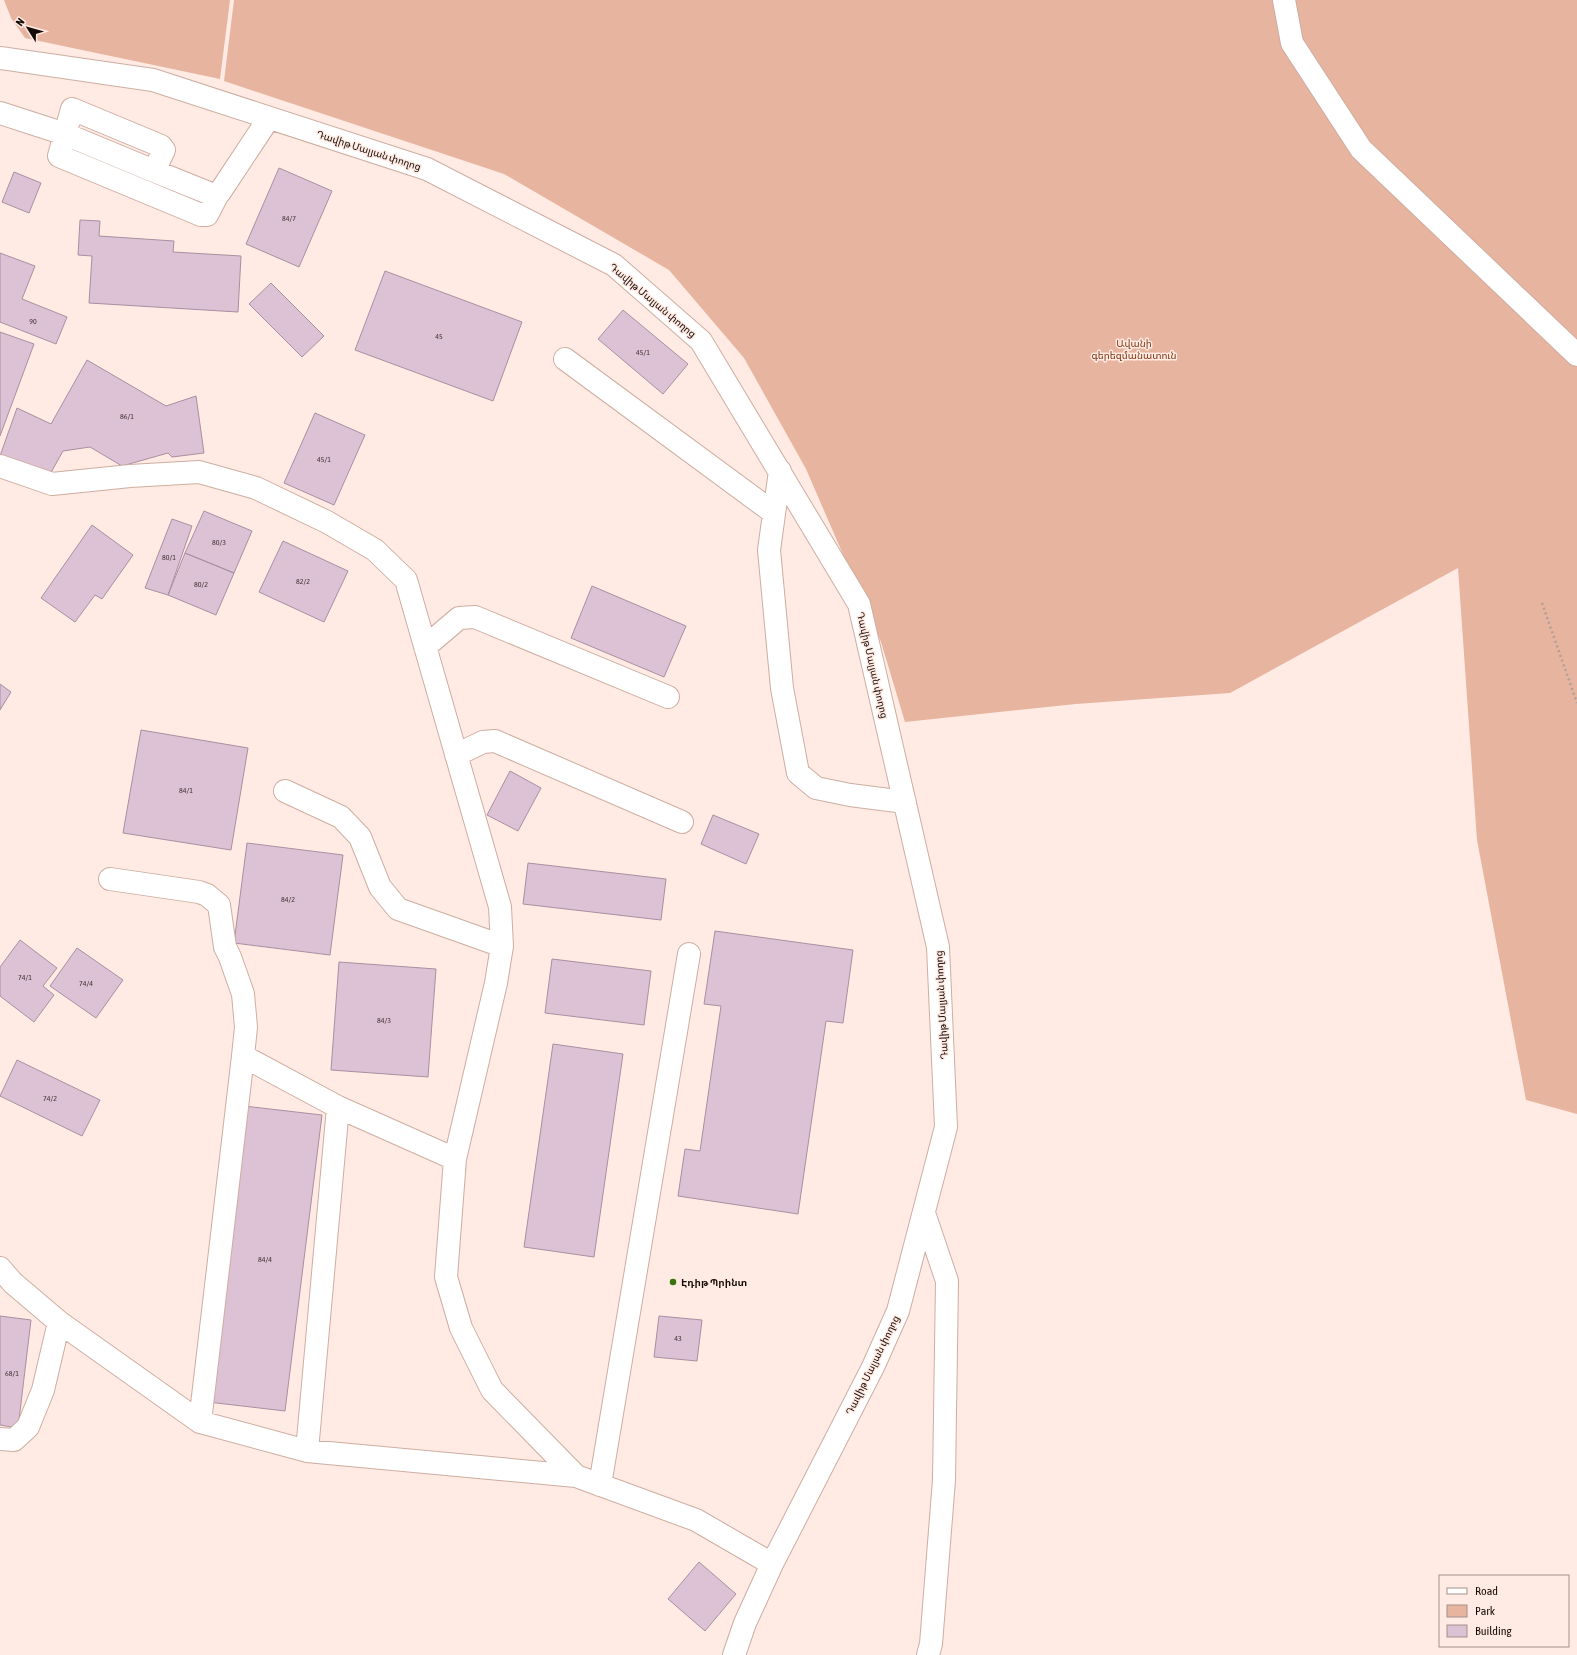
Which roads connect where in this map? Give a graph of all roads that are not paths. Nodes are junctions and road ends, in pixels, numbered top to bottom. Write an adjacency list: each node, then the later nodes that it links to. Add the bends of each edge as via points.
1 (1284, 0): 7 (street, via 1292,43 1361,149)
2 (0, 58): 4 (street, Դավիթ Մալյան փողոց, via 153,80)
3 (0, 113): 5 (street)
4 (269, 118): 6 (street); 10 (street, Դավիթ Մալյան փողոց, via 427,169 614,265 701,341)
5 (65, 134): 6 (street, via 58,156 202,215 207,214); 6 (street, via 72,109 161,146 164,150 154,171)
6 (218, 196)
7 (1577, 355)
8 (565, 359): 11 (street)
9 (0, 466): 12 (street, via 52,484 199,472 256,488 327,522 375,550 406,580)
10 (780, 471): 11 (street); 16 (street, Դավիթ Մալյան փողոց, via 859,604)
11 (774, 513): 16 (street, via 769,550 771,573 782,688 798,773 816,788)
12 (425, 647): 13 (street, via 459,618 475,616); 14 (street)
13 (668, 697)
14 (456, 755): 17 (street, via 483,742 495,741); 19 (street, via 500,907)
15 (285, 791): 19 (street, via 341,817 360,837 380,887 398,909)
16 (905, 802): 24 (street, Դավիթ Մալյան փողոց, via 938,947 946,1127)
17 (682, 822)
18 (110, 879): 21 (street, via 199,892 219,905 225,947 243,994 246,1027)
19 (502, 946): 23 (street, via 496,983)
20 (689, 954): 31 (street)
21 (243, 1056): 22 (street); 27 (street)
22 (338, 1107): 23 (street); 29 (street)
23 (455, 1159): 30 (street, via 446,1277 461,1328 492,1390)
24 (924, 1213): 32 (street, Դավիթ Մալյան փողոց, via 898,1311 873,1367); 34 (street, via 947,1281 944,1480)
25 (0, 1268): 26 (street, via 13,1283)
26 (59, 1322): 27 (street); 28 (street, via 43,1390 28,1427 14,1440)
27 (200, 1422): 29 (street)
28 (0, 1439)
29 (307, 1451): 30 (street)
30 (576, 1476): 31 (street)
31 (600, 1485): 32 (street, via 696,1520)
32 (772, 1564): 33 (street, Դավիթ Մալյան փողոց, via 745,1623)
33 (734, 1655)
34 (928, 1655)

